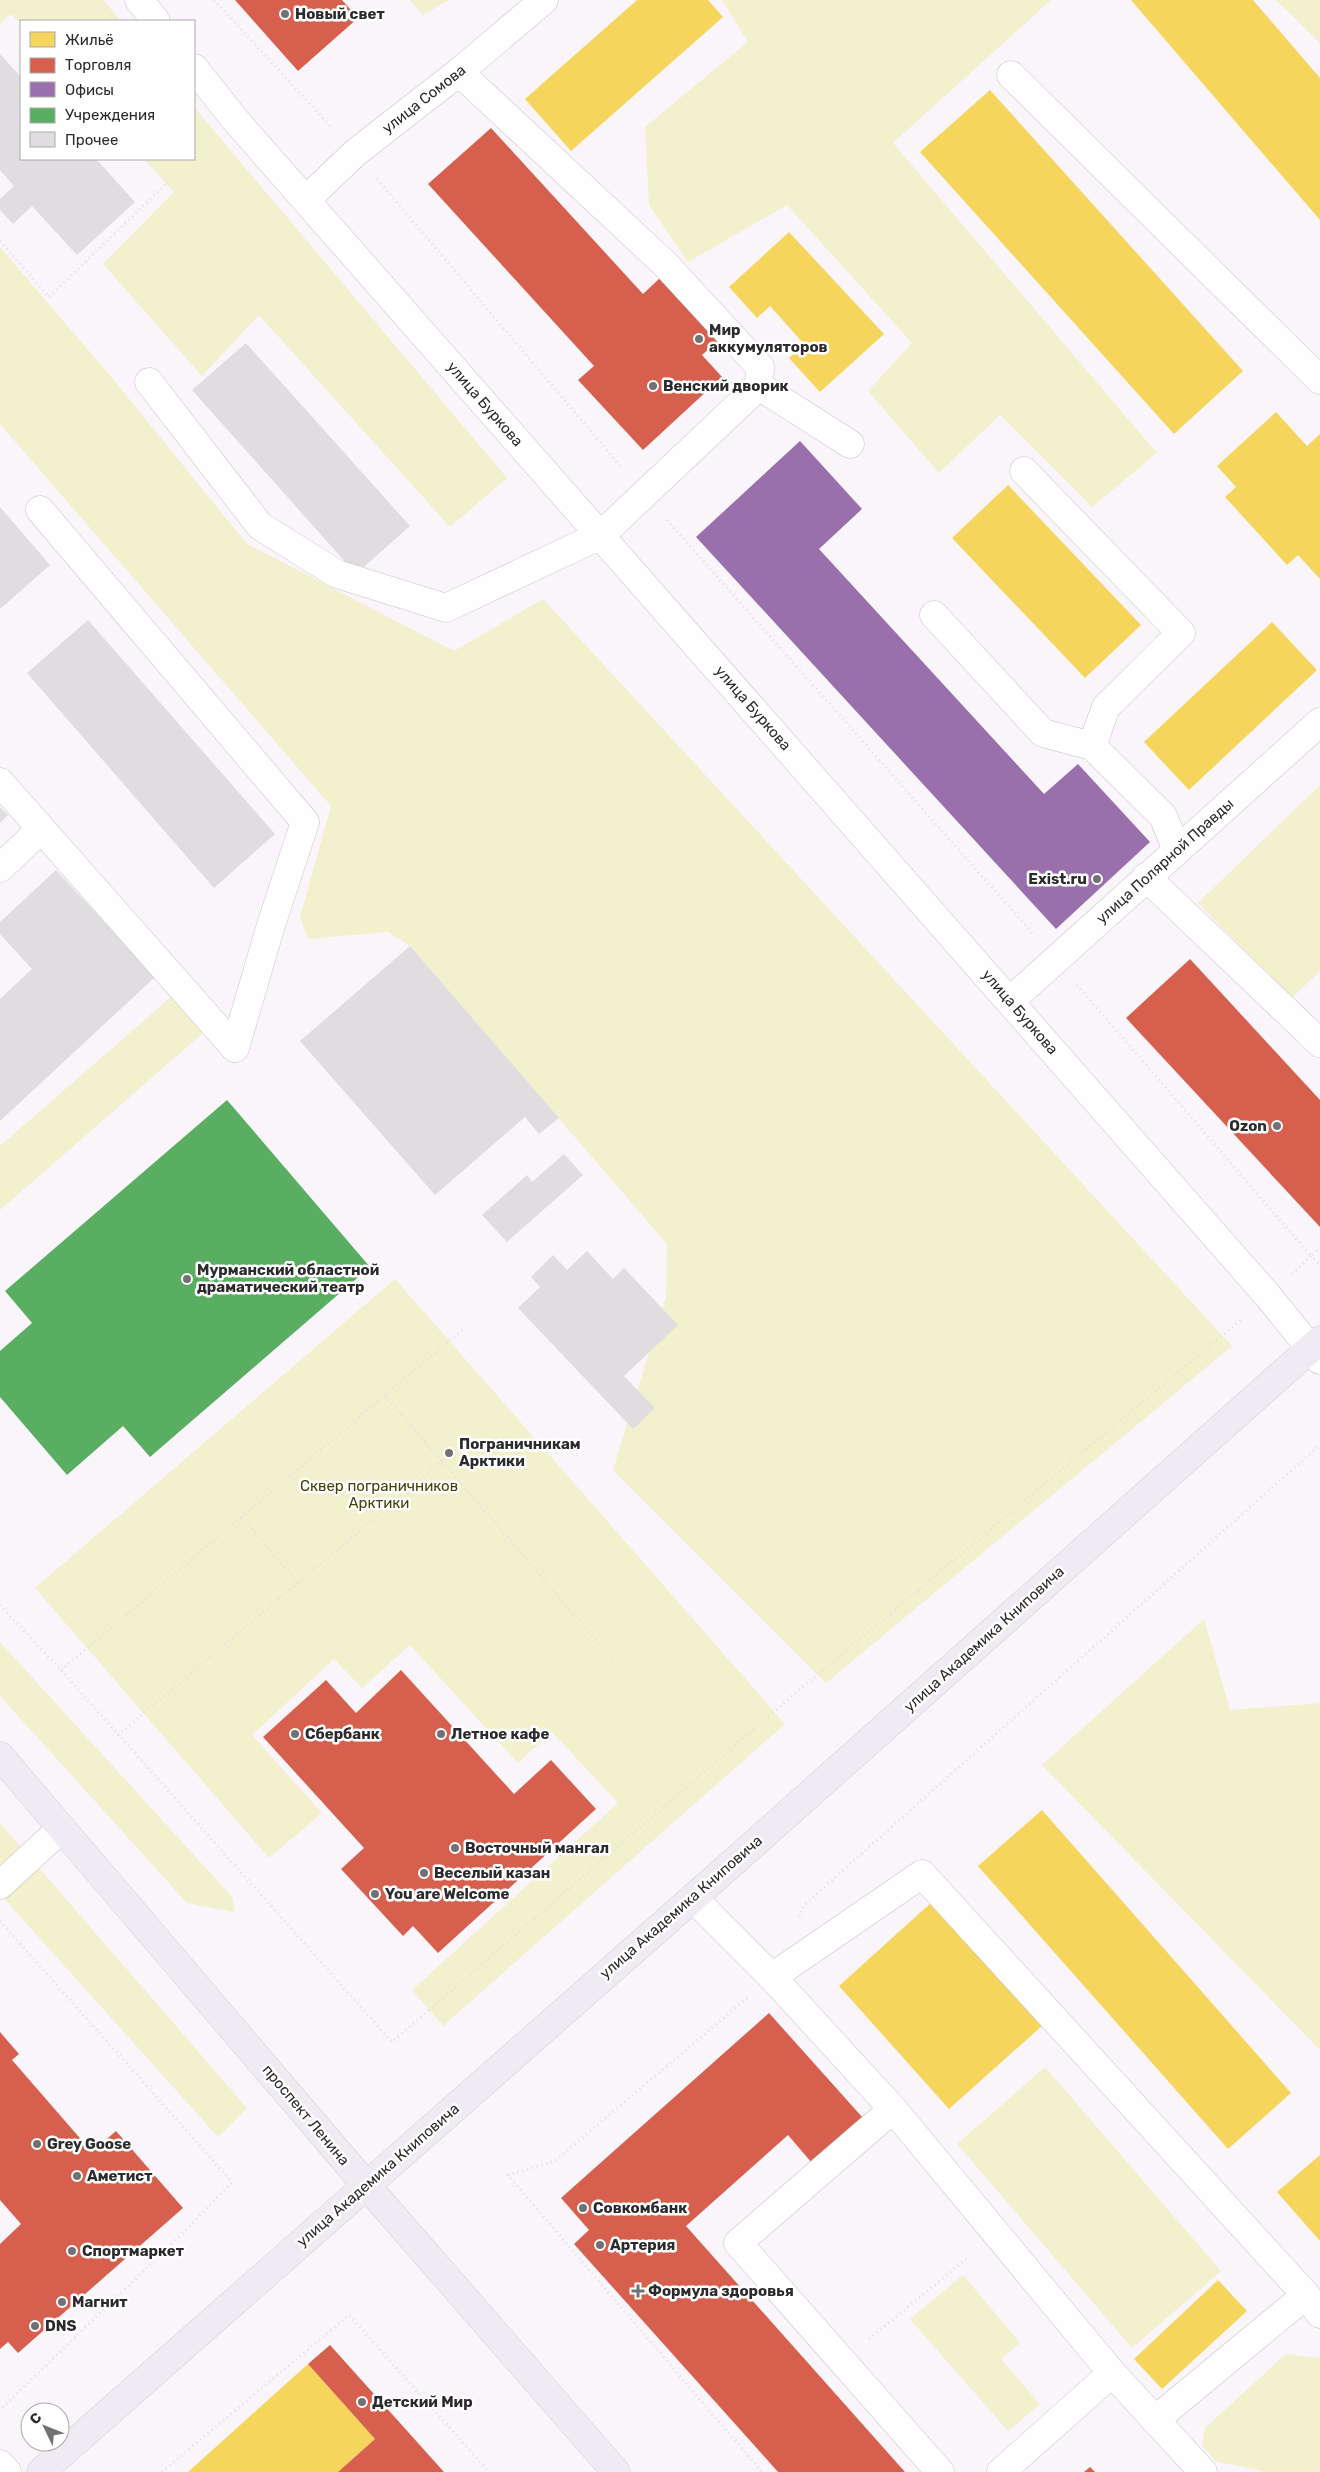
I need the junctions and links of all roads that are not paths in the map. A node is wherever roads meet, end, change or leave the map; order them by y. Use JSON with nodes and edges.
{"nodes":[{"id":1,"x":139,"y":0,"type":"edge"},
{"id":2,"x":544,"y":0,"type":"edge"},
{"id":3,"x":155,"y":20,"type":"edge"},
{"id":4,"x":195,"y":69,"type":"edge"},
{"id":5,"x":459,"y":72,"type":"junction"},
{"id":6,"x":1011,"y":75,"type":"dead end"},
{"id":7,"x":306,"y":200,"type":"junction"},
{"id":8,"x":1320,"y":380,"type":"edge"},
{"id":9,"x":149,"y":382,"type":"dead end"},
{"id":10,"x":759,"y":386,"type":"junction"},
{"id":11,"x":850,"y":444,"type":"dead end"},
{"id":12,"x":1024,"y":471,"type":"dead end"},
{"id":13,"x":40,"y":510,"type":"dead end"},
{"id":14,"x":601,"y":535,"type":"junction"},
{"id":15,"x":934,"y":615,"type":"dead end"},
{"id":16,"x":1320,"y":722,"type":"edge"},
{"id":17,"x":1092,"y":746,"type":"junction"},
{"id":18,"x":0,"y":782,"type":"edge"},
{"id":19,"x":41,"y":829,"type":"junction"},
{"id":20,"x":1177,"y":850,"type":"junction"},
{"id":21,"x":0,"y":868,"type":"edge"},
{"id":22,"x":1146,"y":877,"type":"junction"},
{"id":23,"x":1010,"y":1001,"type":"junction"},
{"id":24,"x":1320,"y":1043,"type":"edge"},
{"id":25,"x":1317,"y":1349,"type":"edge"},
{"id":26,"x":0,"y":1756,"type":"edge"},
{"id":27,"x":62,"y":1828,"type":"junction"},
{"id":28,"x":0,"y":1885,"type":"edge"},
{"id":29,"x":692,"y":1898,"type":"junction"},
{"id":30,"x":772,"y":1977,"type":"junction"},
{"id":31,"x":893,"y":2109,"type":"junction"},
{"id":32,"x":366,"y":2185,"type":"junction"},
{"id":33,"x":1313,"y":2305,"type":"edge"},
{"id":34,"x":1112,"y":2373,"type":"junction"},
{"id":35,"x":1155,"y":2420,"type":"junction"},
{"id":36,"x":0,"y":2464,"type":"edge"},
{"id":37,"x":53,"y":2468,"type":"edge"},
{"id":38,"x":7,"y":2472,"type":"edge"},
{"id":39,"x":616,"y":2472,"type":"edge"},
{"id":40,"x":940,"y":2472,"type":"edge"},
{"id":41,"x":1001,"y":2472,"type":"edge"},
{"id":42,"x":1203,"y":2472,"type":"edge"}],
"edges":[{"from":1,"to":3,"type":"street"},
{"from":2,"to":5,"type":"street","name":"улица Сомова"},
{"from":4,"to":7,"type":"street","name":"улица Буркова"},
{"from":5,"to":7,"type":"street","name":"улица Сомова"},
{"from":5,"to":10,"type":"street"},
{"from":6,"to":8,"type":"street"},
{"from":7,"to":14,"type":"street","name":"улица Буркова"},
{"from":9,"to":14,"type":"street"},
{"from":10,"to":11,"type":"street"},
{"from":10,"to":14,"type":"street"},
{"from":12,"to":17,"type":"street"},
{"from":13,"to":19,"type":"street"},
{"from":14,"to":23,"type":"street","name":"улица Буркова"},
{"from":15,"to":17,"type":"street"},
{"from":16,"to":20,"type":"street","name":"улица Полярной Правды"},
{"from":17,"to":20,"type":"street"},
{"from":18,"to":19,"type":"street"},
{"from":19,"to":21,"type":"street"},
{"from":20,"to":22,"type":"street","name":"улица Полярной Правды"},
{"from":22,"to":23,"type":"street","name":"улица Полярной Правды"},
{"from":22,"to":24,"type":"street"},
{"from":23,"to":25,"type":"street","name":"улица Буркова"},
{"from":25,"to":29,"type":"main road","name":"улица Академика Книповича"},
{"from":26,"to":27,"type":"main road","name":"проспект Ленина"},
{"from":27,"to":28,"type":"street"},
{"from":27,"to":32,"type":"main road","name":"проспект Ленина"},
{"from":29,"to":30,"type":"street"},
{"from":29,"to":32,"type":"main road","name":"улица Академика Книповича"},
{"from":30,"to":31,"type":"street"},
{"from":30,"to":33,"type":"street"},
{"from":31,"to":34,"type":"street"},
{"from":31,"to":40,"type":"street"},
{"from":32,"to":37,"type":"main road","name":"улица Академика Книповича"},
{"from":32,"to":39,"type":"main road","name":"проспект Ленина"},
{"from":33,"to":35,"type":"street"},
{"from":34,"to":35,"type":"street"},
{"from":34,"to":41,"type":"street"},
{"from":35,"to":42,"type":"street"},
{"from":36,"to":38,"type":"street"}]}
